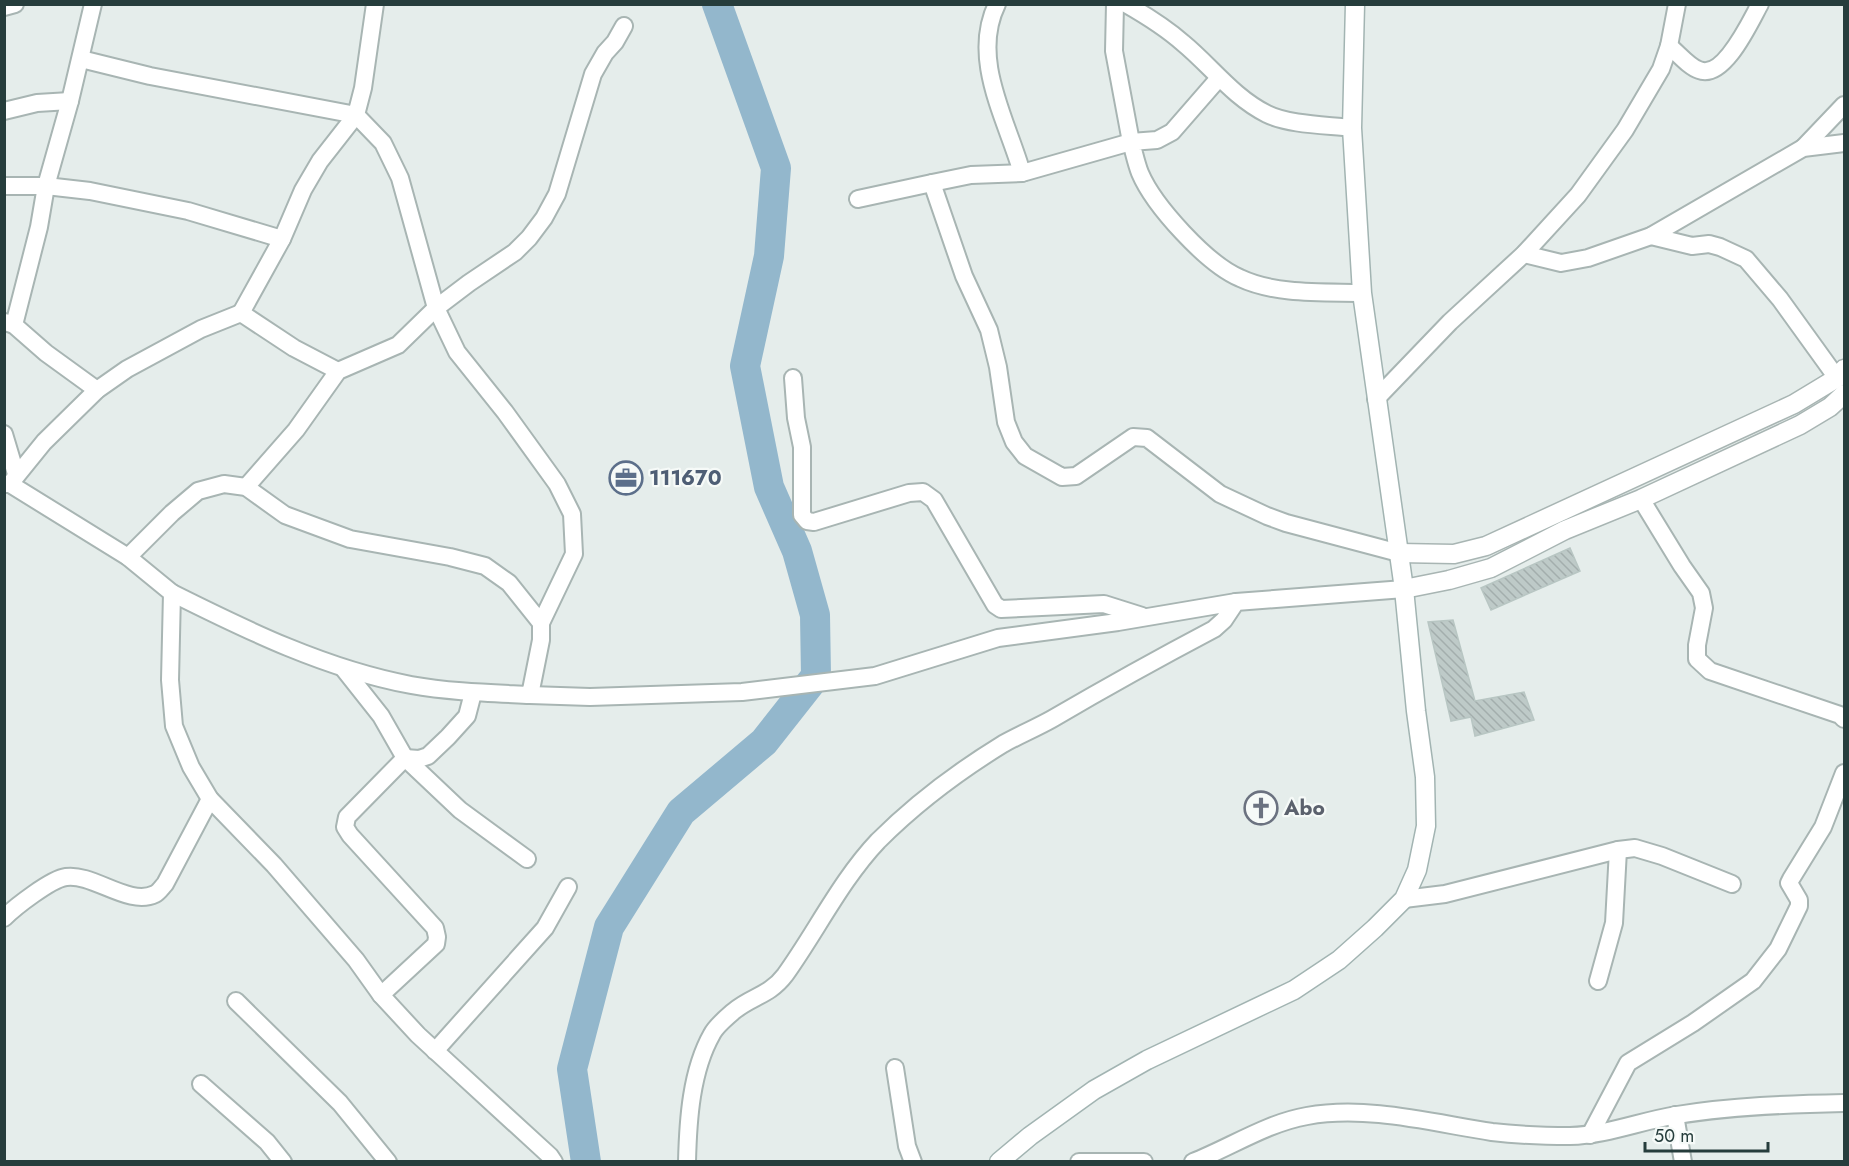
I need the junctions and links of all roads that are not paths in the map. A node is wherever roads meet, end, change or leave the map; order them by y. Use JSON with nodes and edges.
{"nodes":[{"id":1,"x":15,"y":4,"type":"edge"},
{"id":2,"x":93,"y":4,"type":"edge"},
{"id":3,"x":375,"y":4,"type":"edge"},
{"id":4,"x":997,"y":4,"type":"edge"},
{"id":5,"x":1115,"y":4,"type":"edge"},
{"id":6,"x":1126,"y":4,"type":"edge"},
{"id":7,"x":1354,"y":4,"type":"edge"},
{"id":8,"x":1677,"y":4,"type":"edge"},
{"id":9,"x":1760,"y":4,"type":"edge"},
{"id":10,"x":4,"y":7,"type":"edge"},
{"id":11,"x":624,"y":26,"type":"dead end"},
{"id":12,"x":1670,"y":46,"type":"junction"},
{"id":13,"x":81,"y":58,"type":"junction"},
{"id":14,"x":1219,"y":78,"type":"junction"},
{"id":15,"x":70,"y":101,"type":"junction"},
{"id":16,"x":1845,"y":105,"type":"edge"},
{"id":17,"x":4,"y":111,"type":"edge"},
{"id":18,"x":356,"y":115,"type":"junction"},
{"id":19,"x":1352,"y":128,"type":"junction"},
{"id":20,"x":1131,"y":142,"type":"junction"},
{"id":21,"x":1845,"y":143,"type":"edge"},
{"id":22,"x":1803,"y":148,"type":"junction"},
{"id":23,"x":1022,"y":173,"type":"junction"},
{"id":24,"x":932,"y":183,"type":"junction"},
{"id":25,"x":4,"y":186,"type":"edge"},
{"id":26,"x":46,"y":186,"type":"junction"},
{"id":27,"x":858,"y":199,"type":"dead end"},
{"id":28,"x":1651,"y":236,"type":"junction"},
{"id":29,"x":282,"y":239,"type":"junction"},
{"id":30,"x":1524,"y":254,"type":"junction"},
{"id":31,"x":1362,"y":293,"type":"junction"},
{"id":32,"x":436,"y":309,"type":"junction"},
{"id":33,"x":241,"y":313,"type":"junction"},
{"id":34,"x":9,"y":323,"type":"edge"},
{"id":35,"x":338,"y":371,"type":"junction"},
{"id":36,"x":793,"y":378,"type":"dead end"},
{"id":37,"x":1842,"y":381,"type":"edge"},
{"id":38,"x":97,"y":390,"type":"junction"},
{"id":39,"x":1376,"y":399,"type":"junction"},
{"id":40,"x":4,"y":434,"type":"edge"},
{"id":41,"x":10,"y":480,"type":"edge"},
{"id":42,"x":246,"y":487,"type":"junction"},
{"id":43,"x":1641,"y":499,"type":"junction"},
{"id":44,"x":1399,"y":553,"type":"junction"},
{"id":45,"x":128,"y":557,"type":"junction"},
{"id":46,"x":1404,"y":589,"type":"junction"},
{"id":47,"x":172,"y":593,"type":"junction"},
{"id":48,"x":1236,"y":602,"type":"junction"},
{"id":49,"x":1146,"y":617,"type":"junction"},
{"id":50,"x":542,"y":623,"type":"junction"},
{"id":51,"x":343,"y":668,"type":"junction"},
{"id":52,"x":473,"y":693,"type":"junction"},
{"id":53,"x":530,"y":695,"type":"junction"},
{"id":54,"x":1845,"y":719,"type":"edge"},
{"id":55,"x":405,"y":758,"type":"junction"},
{"id":56,"x":1845,"y":772,"type":"edge"},
{"id":57,"x":210,"y":799,"type":"junction"},
{"id":58,"x":1618,"y":850,"type":"junction"},
{"id":59,"x":527,"y":859,"type":"dead end"},
{"id":60,"x":1732,"y":884,"type":"dead end"},
{"id":61,"x":568,"y":887,"type":"dead end"},
{"id":62,"x":1404,"y":899,"type":"junction"},
{"id":63,"x":4,"y":918,"type":"edge"},
{"id":64,"x":1598,"y":981,"type":"dead end"},
{"id":65,"x":381,"y":995,"type":"junction"},
{"id":66,"x":236,"y":1001,"type":"dead end"},
{"id":67,"x":435,"y":1051,"type":"junction"},
{"id":68,"x":896,"y":1068,"type":"dead end"},
{"id":69,"x":201,"y":1084,"type":"dead end"},
{"id":70,"x":1845,"y":1103,"type":"edge"},
{"id":71,"x":1675,"y":1115,"type":"junction"},
{"id":72,"x":1590,"y":1135,"type":"junction"},
{"id":73,"x":283,"y":1161,"type":"edge"},
{"id":74,"x":388,"y":1161,"type":"edge"},
{"id":75,"x":554,"y":1161,"type":"edge"},
{"id":76,"x":687,"y":1161,"type":"edge"},
{"id":77,"x":913,"y":1161,"type":"edge"},
{"id":78,"x":999,"y":1161,"type":"edge"},
{"id":79,"x":1079,"y":1161,"type":"edge"},
{"id":80,"x":1144,"y":1161,"type":"edge"},
{"id":81,"x":1193,"y":1161,"type":"edge"},
{"id":82,"x":1683,"y":1161,"type":"edge"}],
"edges":[{"from":1,"to":10,"type":"street"},
{"from":2,"to":13,"type":"street"},
{"from":3,"to":18,"type":"street"},
{"from":4,"to":23,"type":"street"},
{"from":5,"to":20,"type":"street"},
{"from":6,"to":14,"type":"street"},
{"from":7,"to":19,"type":"main road"},
{"from":8,"to":12,"type":"street"},
{"from":9,"to":12,"type":"street"},
{"from":11,"to":32,"type":"street"},
{"from":12,"to":30,"type":"street"},
{"from":13,"to":15,"type":"street"},
{"from":13,"to":18,"type":"street"},
{"from":14,"to":19,"type":"street"},
{"from":14,"to":20,"type":"street"},
{"from":15,"to":17,"type":"street"},
{"from":15,"to":26,"type":"street"},
{"from":16,"to":22,"type":"street"},
{"from":18,"to":29,"type":"street"},
{"from":18,"to":32,"type":"street"},
{"from":19,"to":31,"type":"main road"},
{"from":20,"to":23,"type":"street"},
{"from":20,"to":31,"type":"street"},
{"from":21,"to":22,"type":"street"},
{"from":22,"to":28,"type":"street"},
{"from":23,"to":24,"type":"street"},
{"from":24,"to":27,"type":"street"},
{"from":24,"to":44,"type":"street"},
{"from":25,"to":26,"type":"street"},
{"from":26,"to":29,"type":"street"},
{"from":26,"to":34,"type":"street"},
{"from":28,"to":30,"type":"street"},
{"from":28,"to":37,"type":"street"},
{"from":29,"to":33,"type":"street"},
{"from":30,"to":39,"type":"street"},
{"from":31,"to":39,"type":"main road"},
{"from":32,"to":35,"type":"street"},
{"from":32,"to":50,"type":"street"},
{"from":33,"to":35,"type":"street"},
{"from":33,"to":38,"type":"street"},
{"from":34,"to":38,"type":"street"},
{"from":35,"to":42,"type":"street"},
{"from":36,"to":49,"type":"street"},
{"from":37,"to":43,"type":"main road"},
{"from":37,"to":44,"type":"main road"},
{"from":38,"to":41,"type":"street"},
{"from":39,"to":44,"type":"main road"},
{"from":40,"to":41,"type":"street"},
{"from":41,"to":45,"type":"street"},
{"from":42,"to":45,"type":"street"},
{"from":42,"to":50,"type":"street"},
{"from":43,"to":46,"type":"main road"},
{"from":43,"to":54,"type":"street"},
{"from":44,"to":46,"type":"main road"},
{"from":45,"to":47,"type":"street"},
{"from":46,"to":48,"type":"street"},
{"from":46,"to":62,"type":"main road"},
{"from":47,"to":51,"type":"street"},
{"from":47,"to":57,"type":"street"},
{"from":48,"to":49,"type":"street"},
{"from":48,"to":76,"type":"street"},
{"from":49,"to":53,"type":"street"},
{"from":50,"to":53,"type":"street"},
{"from":51,"to":52,"type":"street"},
{"from":51,"to":55,"type":"street"},
{"from":52,"to":53,"type":"street"},
{"from":52,"to":55,"type":"street"},
{"from":55,"to":59,"type":"street"},
{"from":55,"to":65,"type":"street"},
{"from":56,"to":72,"type":"street"},
{"from":57,"to":63,"type":"street"},
{"from":57,"to":65,"type":"street"},
{"from":58,"to":60,"type":"street"},
{"from":58,"to":62,"type":"street"},
{"from":58,"to":64,"type":"street"},
{"from":61,"to":67,"type":"street"},
{"from":62,"to":78,"type":"main road"},
{"from":65,"to":67,"type":"street"},
{"from":66,"to":74,"type":"street"},
{"from":67,"to":75,"type":"street"},
{"from":68,"to":77,"type":"street"},
{"from":69,"to":73,"type":"street"},
{"from":70,"to":71,"type":"street"},
{"from":71,"to":72,"type":"street"},
{"from":71,"to":82,"type":"street"},
{"from":72,"to":81,"type":"street"},
{"from":79,"to":80,"type":"street"}]}
